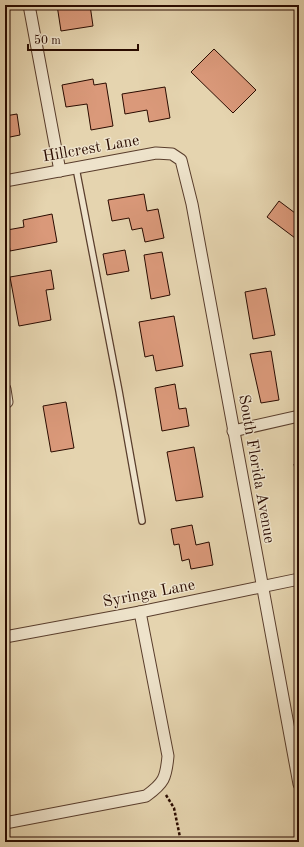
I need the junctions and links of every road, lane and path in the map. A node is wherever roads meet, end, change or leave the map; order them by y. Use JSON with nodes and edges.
{"nodes":[{"id":1,"x":29,"y":5,"type":"edge"},
{"id":2,"x":181,"y":160,"type":"joint"},
{"id":3,"x":76,"y":168,"type":"junction"},
{"id":4,"x":60,"y":171,"type":"junction"},
{"id":5,"x":5,"y":181,"type":"edge"},
{"id":6,"x":5,"y":389,"type":"edge"},
{"id":7,"x":7,"y":402,"type":"dead end"},
{"id":8,"x":299,"y":416,"type":"edge"},
{"id":9,"x":233,"y":431,"type":"junction"},
{"id":10,"x":142,"y":522,"type":"dead end"},
{"id":11,"x":299,"y":579,"type":"edge"},
{"id":12,"x":262,"y":588,"type":"junction"},
{"id":13,"x":140,"y":612,"type":"junction"},
{"id":14,"x":5,"y":637,"type":"edge"},
{"id":15,"x":299,"y":784,"type":"edge"},
{"id":16,"x":160,"y":786,"type":"junction"},
{"id":17,"x":5,"y":823,"type":"edge"},
{"id":18,"x":181,"y":842,"type":"edge"}],
"edges":[{"from":1,"to":4,"type":"street"},
{"from":2,"to":3,"type":"street","name":"Hillcrest Lane"},
{"from":2,"to":9,"type":"street","name":"South Florida Avenue"},
{"from":3,"to":4,"type":"street","name":"Hillcrest Lane"},
{"from":3,"to":10,"type":"lane"},
{"from":4,"to":5,"type":"street","name":"Hillcrest Lane"},
{"from":6,"to":7,"type":"street"},
{"from":8,"to":9,"type":"street"},
{"from":9,"to":12,"type":"street","name":"South Florida Avenue"},
{"from":11,"to":12,"type":"street","name":"Syringa Lane"},
{"from":12,"to":13,"type":"street","name":"Syringa Lane"},
{"from":12,"to":15,"type":"street","name":"South Florida Avenue"},
{"from":13,"to":14,"type":"street","name":"Syringa Lane"},
{"from":13,"to":16,"type":"street"},
{"from":16,"to":17,"type":"street"},
{"from":16,"to":18,"type":"path"}]}
